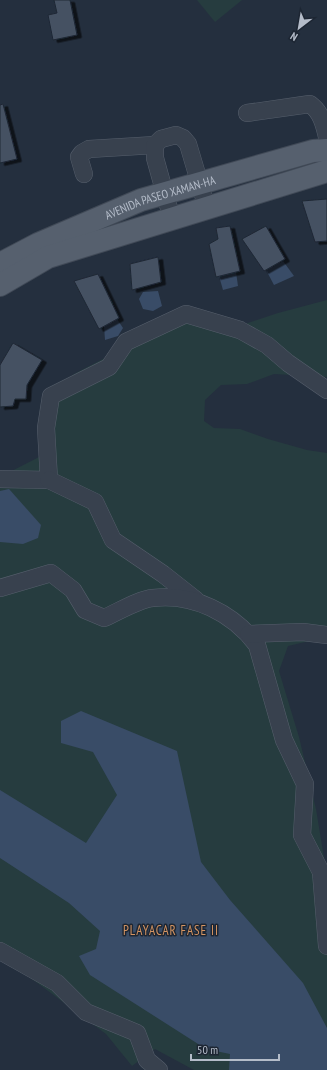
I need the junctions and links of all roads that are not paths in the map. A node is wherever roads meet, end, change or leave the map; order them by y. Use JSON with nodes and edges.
{"nodes":[{"id":1,"x":247,"y":113,"type":"dead end"},
{"id":2,"x":327,"y":137,"type":"edge"},
{"id":3,"x":155,"y":145,"type":"junction"},
{"id":4,"x":327,"y":150,"type":"edge"},
{"id":5,"x":327,"y":171,"type":"edge"},
{"id":6,"x":84,"y":174,"type":"dead end"},
{"id":7,"x":199,"y":183,"type":"junction"},
{"id":8,"x":164,"y":193,"type":"junction"},
{"id":9,"x":207,"y":208,"type":"junction"},
{"id":10,"x":172,"y":219,"type":"junction"},
{"id":11,"x":43,"y":251,"type":"junction"},
{"id":12,"x":0,"y":264,"type":"edge"},
{"id":13,"x":0,"y":284,"type":"edge"},
{"id":14,"x":327,"y":390,"type":"edge"},
{"id":15,"x":0,"y":478,"type":"edge"},
{"id":16,"x":49,"y":480,"type":"junction"},
{"id":17,"x":0,"y":588,"type":"edge"},
{"id":18,"x":197,"y":601,"type":"junction"},
{"id":19,"x":249,"y":634,"type":"junction"},
{"id":20,"x":327,"y":636,"type":"edge"},
{"id":21,"x":327,"y":946,"type":"edge"},
{"id":22,"x":0,"y":951,"type":"edge"},
{"id":23,"x":159,"y":1070,"type":"edge"}],
"edges":[{"from":1,"to":2,"type":"lane"},
{"from":3,"to":6,"type":"lane"},
{"from":3,"to":7,"type":"lane"},
{"from":3,"to":8,"type":"lane"},
{"from":4,"to":7,"type":"main road","name":"AVENIDA PASEO XAMAN-HA"},
{"from":5,"to":9,"type":"main road","name":"AVENIDA PASEO XAMAN-HA"},
{"from":7,"to":8,"type":"main road","name":"AVENIDA PASEO XAMAN-HA"},
{"from":7,"to":9,"type":"lane"},
{"from":8,"to":10,"type":"lane"},
{"from":8,"to":11,"type":"main road","name":"AVENIDA PASEO XAMAN-HA"},
{"from":9,"to":10,"type":"main road","name":"AVENIDA PASEO XAMAN-HA"},
{"from":10,"to":11,"type":"main road","name":"AVENIDA PASEO XAMAN-HA"},
{"from":11,"to":12,"type":"main road","name":"AVENIDA PASEO XAMAN-HA"},
{"from":11,"to":13,"type":"main road","name":"AVENIDA PASEO XAMAN-HA"},
{"from":14,"to":16,"type":"lane"},
{"from":15,"to":16,"type":"lane"},
{"from":16,"to":18,"type":"lane"},
{"from":17,"to":18,"type":"lane"},
{"from":18,"to":19,"type":"lane"},
{"from":19,"to":20,"type":"lane"},
{"from":19,"to":21,"type":"lane"},
{"from":22,"to":23,"type":"lane"}]}
